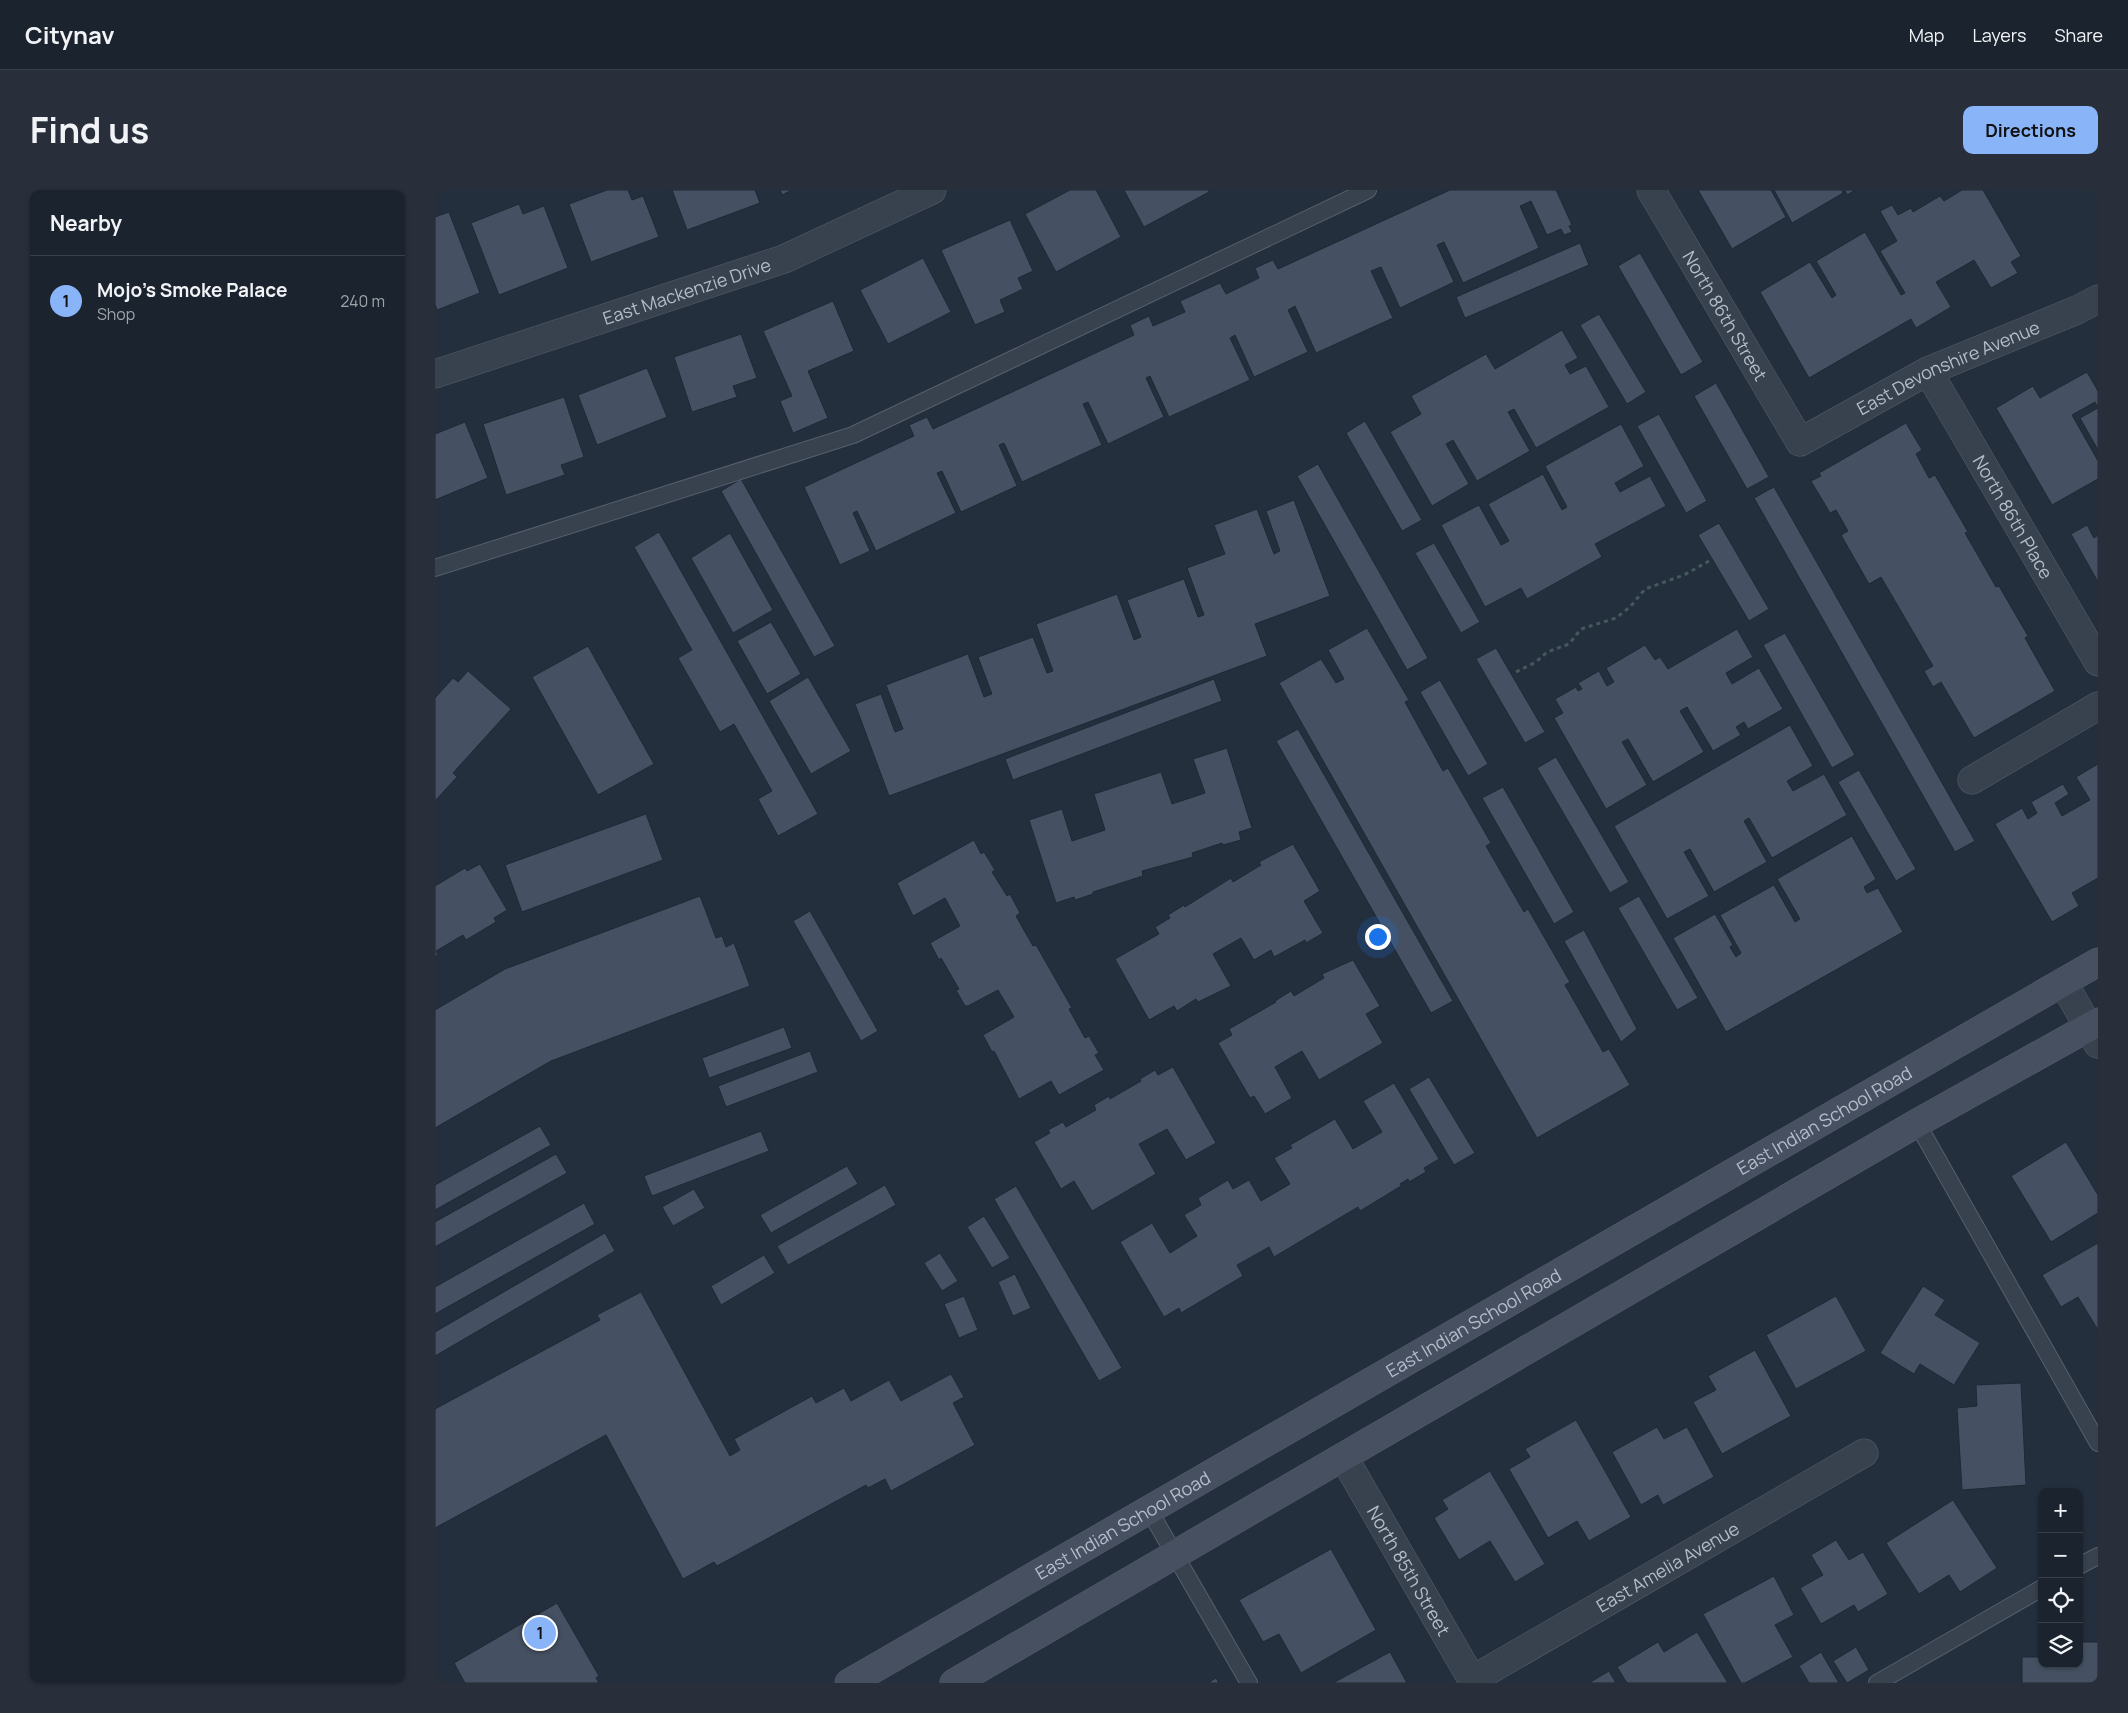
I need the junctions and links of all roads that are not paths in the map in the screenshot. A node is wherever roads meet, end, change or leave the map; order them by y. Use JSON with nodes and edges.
{"nodes":[{"id":1,"x":932,"y":190,"type":"edge"},
{"id":2,"x":1368,"y":190,"type":"edge"},
{"id":3,"x":1651,"y":190,"type":"edge"},
{"id":4,"x":2098,"y":298,"type":"edge"},
{"id":5,"x":1928,"y":371,"type":"junction"},
{"id":6,"x":435,"y":374,"type":"edge"},
{"id":7,"x":1800,"y":442,"type":"joint"},
{"id":8,"x":435,"y":568,"type":"edge"},
{"id":9,"x":2098,"y":662,"type":"edge"},
{"id":10,"x":2098,"y":706,"type":"edge"},
{"id":11,"x":1972,"y":780,"type":"dead end"},
{"id":12,"x":2098,"y":962,"type":"edge"},
{"id":13,"x":2063,"y":982,"type":"junction"},
{"id":14,"x":2095,"y":1031,"type":"edge"},
{"id":15,"x":1917,"y":1123,"type":"junction"},
{"id":16,"x":2098,"y":1443,"type":"edge"},
{"id":17,"x":1864,"y":1454,"type":"dead end"},
{"id":18,"x":1344,"y":1458,"type":"junction"},
{"id":19,"x":1149,"y":1510,"type":"junction"},
{"id":20,"x":1174,"y":1555,"type":"junction"},
{"id":21,"x":2098,"y":1556,"type":"edge"},
{"id":22,"x":2083,"y":1564,"type":"edge"},
{"id":23,"x":2038,"y":1590,"type":"edge"},
{"id":24,"x":1473,"y":1681,"type":"edge"},
{"id":25,"x":849,"y":1683,"type":"edge"},
{"id":26,"x":954,"y":1683,"type":"edge"},
{"id":27,"x":1249,"y":1683,"type":"edge"},
{"id":28,"x":1877,"y":1683,"type":"edge"}],
"edges":[{"from":1,"to":6,"type":"street","name":"East Mackenzie Drive"},
{"from":2,"to":8,"type":"lane"},
{"from":3,"to":7,"type":"street","name":"North 86th Street"},
{"from":4,"to":5,"type":"street","name":"East Devonshire Avenue"},
{"from":5,"to":7,"type":"street","name":"East Devonshire Avenue"},
{"from":5,"to":9,"type":"street","name":"North 86th Place"},
{"from":10,"to":11,"type":"street"},
{"from":12,"to":13,"type":"main road","name":"East Indian School Road"},
{"from":13,"to":14,"type":"street"},
{"from":13,"to":19,"type":"main road","name":"East Indian School Road"},
{"from":14,"to":15,"type":"main road"},
{"from":15,"to":16,"type":"lane"},
{"from":15,"to":18,"type":"main road"},
{"from":17,"to":24,"type":"street","name":"East Amelia Avenue"},
{"from":18,"to":20,"type":"main road"},
{"from":18,"to":24,"type":"street","name":"North 85th Street"},
{"from":19,"to":20,"type":"lane"},
{"from":19,"to":25,"type":"main road","name":"East Indian School Road"},
{"from":20,"to":26,"type":"main road"},
{"from":20,"to":27,"type":"lane"},
{"from":21,"to":22,"type":"lane"},
{"from":23,"to":28,"type":"lane"}]}
